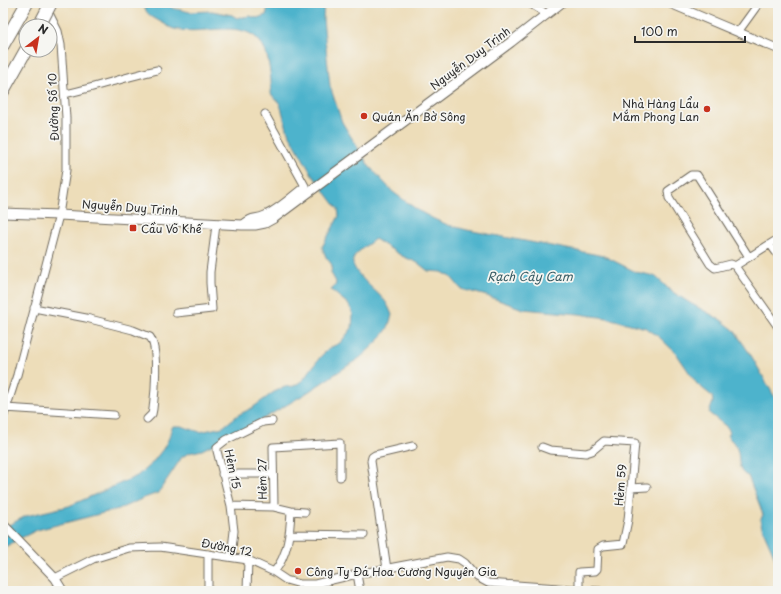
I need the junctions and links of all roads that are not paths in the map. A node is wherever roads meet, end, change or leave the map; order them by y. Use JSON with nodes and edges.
{"nodes":[{"id":1,"x":27,"y":3,"type":"edge"},
{"id":2,"x":44,"y":3,"type":"edge"},
{"id":3,"x":52,"y":3,"type":"edge"},
{"id":4,"x":528,"y":3,"type":"edge"},
{"id":5,"x":561,"y":3,"type":"edge"},
{"id":6,"x":669,"y":3,"type":"edge"},
{"id":7,"x":759,"y":3,"type":"edge"},
{"id":8,"x":547,"y":14,"type":"junction"},
{"id":9,"x":44,"y":18,"type":"edge"},
{"id":10,"x":738,"y":32,"type":"junction"},
{"id":11,"x":3,"y":45,"type":"edge"},
{"id":12,"x":778,"y":49,"type":"edge"},
{"id":13,"x":22,"y":58,"type":"edge"},
{"id":14,"x":157,"y":70,"type":"dead end"},
{"id":15,"x":3,"y":91,"type":"edge"},
{"id":16,"x":65,"y":94,"type":"junction"},
{"id":17,"x":265,"y":114,"type":"dead end"},
{"id":18,"x":3,"y":213,"type":"edge"},
{"id":19,"x":59,"y":214,"type":"junction"},
{"id":20,"x":216,"y":225,"type":"junction"},
{"id":21,"x":242,"y":225,"type":"junction"},
{"id":22,"x":778,"y":239,"type":"edge"},
{"id":23,"x":770,"y":244,"type":"junction"},
{"id":24,"x":778,"y":255,"type":"edge"},
{"id":25,"x":749,"y":257,"type":"junction"},
{"id":26,"x":735,"y":266,"type":"junction"},
{"id":27,"x":34,"y":308,"type":"junction"},
{"id":28,"x":176,"y":313,"type":"dead end"},
{"id":29,"x":778,"y":326,"type":"edge"},
{"id":30,"x":6,"y":408,"type":"junction"},
{"id":31,"x":114,"y":415,"type":"dead end"},
{"id":32,"x":3,"y":418,"type":"edge"},
{"id":33,"x":147,"y":419,"type":"dead end"},
{"id":34,"x":272,"y":421,"type":"dead end"},
{"id":35,"x":413,"y":446,"type":"dead end"},
{"id":36,"x":542,"y":447,"type":"dead end"},
{"id":37,"x":222,"y":474,"type":"junction"},
{"id":38,"x":273,"y":474,"type":"junction"},
{"id":39,"x":340,"y":477,"type":"dead end"},
{"id":40,"x":647,"y":487,"type":"dead end"},
{"id":41,"x":631,"y":488,"type":"junction"},
{"id":42,"x":230,"y":506,"type":"junction"},
{"id":43,"x":274,"y":507,"type":"junction"},
{"id":44,"x":291,"y":511,"type":"junction"},
{"id":45,"x":305,"y":512,"type":"dead end"},
{"id":46,"x":3,"y":524,"type":"edge"},
{"id":47,"x":290,"y":534,"type":"junction"},
{"id":48,"x":364,"y":535,"type":"dead end"},
{"id":49,"x":208,"y":554,"type":"junction"},
{"id":50,"x":231,"y":557,"type":"junction"},
{"id":51,"x":248,"y":560,"type":"junction"},
{"id":52,"x":387,"y":569,"type":"junction"},
{"id":53,"x":274,"y":572,"type":"junction"},
{"id":54,"x":357,"y":574,"type":"junction"},
{"id":55,"x":55,"y":578,"type":"junction"},
{"id":56,"x":62,"y":588,"type":"edge"},
{"id":57,"x":300,"y":588,"type":"edge"},
{"id":58,"x":579,"y":590,"type":"edge"},
{"id":59,"x":53,"y":591,"type":"edge"},
{"id":60,"x":208,"y":591,"type":"edge"},
{"id":61,"x":247,"y":591,"type":"edge"},
{"id":62,"x":360,"y":591,"type":"edge"},
{"id":63,"x":600,"y":591,"type":"edge"}],
"edges":[{"from":1,"to":11,"type":"highway"},
{"from":2,"to":16,"type":"street","name":"Đường Số 10"},
{"from":3,"to":9,"type":"highway","bridge":true},
{"from":4,"to":8,"type":"street"},
{"from":5,"to":8,"type":"main road","name":"Nguyễn Duy Trinh"},
{"from":6,"to":10,"type":"street"},
{"from":7,"to":10,"type":"street"},
{"from":8,"to":21,"type":"main road","name":"Nguyễn Duy Trinh"},
{"from":10,"to":12,"type":"street"},
{"from":13,"to":15,"type":"highway"},
{"from":14,"to":16,"type":"street"},
{"from":16,"to":19,"type":"street","name":"Đường Số 10"},
{"from":17,"to":21,"type":"street"},
{"from":18,"to":19,"type":"main road","name":"Nguyễn Duy Trinh"},
{"from":19,"to":20,"type":"main road","name":"Nguyễn Duy Trinh"},
{"from":19,"to":27,"type":"street","name":"Đường Số 10"},
{"from":20,"to":21,"type":"main road","name":"Nguyễn Duy Trinh"},
{"from":20,"to":28,"type":"street"},
{"from":22,"to":23,"type":"street"},
{"from":23,"to":24,"type":"street"},
{"from":23,"to":25,"type":"street"},
{"from":25,"to":26,"type":"street"},
{"from":25,"to":26,"type":"street"},
{"from":26,"to":29,"type":"street"},
{"from":27,"to":30,"type":"street","name":"Đường Số 10"},
{"from":27,"to":33,"type":"street"},
{"from":30,"to":31,"type":"street"},
{"from":30,"to":32,"type":"street","name":"Đường Số 10"},
{"from":34,"to":37,"type":"street","name":"Hẻm 15"},
{"from":35,"to":52,"type":"street"},
{"from":36,"to":41,"type":"street","name":"Hẻm 59"},
{"from":37,"to":38,"type":"street"},
{"from":37,"to":42,"type":"street","name":"Hẻm 15"},
{"from":38,"to":39,"type":"street","name":"Hẻm 27"},
{"from":38,"to":43,"type":"street","name":"Hẻm 27"},
{"from":40,"to":41,"type":"street"},
{"from":41,"to":58,"type":"street","name":"Hẻm 59"},
{"from":42,"to":43,"type":"street"},
{"from":42,"to":50,"type":"street","name":"Hẻm 15"},
{"from":43,"to":44,"type":"street","name":"Hẻm 27"},
{"from":44,"to":45,"type":"street","name":"Hẻm 27"},
{"from":44,"to":47,"type":"street"},
{"from":46,"to":55,"type":"street"},
{"from":47,"to":48,"type":"street"},
{"from":47,"to":53,"type":"street"},
{"from":49,"to":50,"type":"street","name":"Đường 12"},
{"from":49,"to":55,"type":"street","name":"Đường 12"},
{"from":49,"to":60,"type":"street"},
{"from":50,"to":51,"type":"street","name":"Đường 12"},
{"from":51,"to":53,"type":"street","name":"Đường 12"},
{"from":51,"to":61,"type":"street"},
{"from":52,"to":54,"type":"street","name":"Đường 12"},
{"from":52,"to":58,"type":"street","name":"Đường 12"},
{"from":53,"to":57,"type":"street","name":"Đường 12"},
{"from":54,"to":57,"type":"street","name":"Đường 12"},
{"from":54,"to":62,"type":"street"},
{"from":55,"to":56,"type":"street"},
{"from":56,"to":59,"type":"street"},
{"from":58,"to":63,"type":"street","name":"Đường 12"}]}
